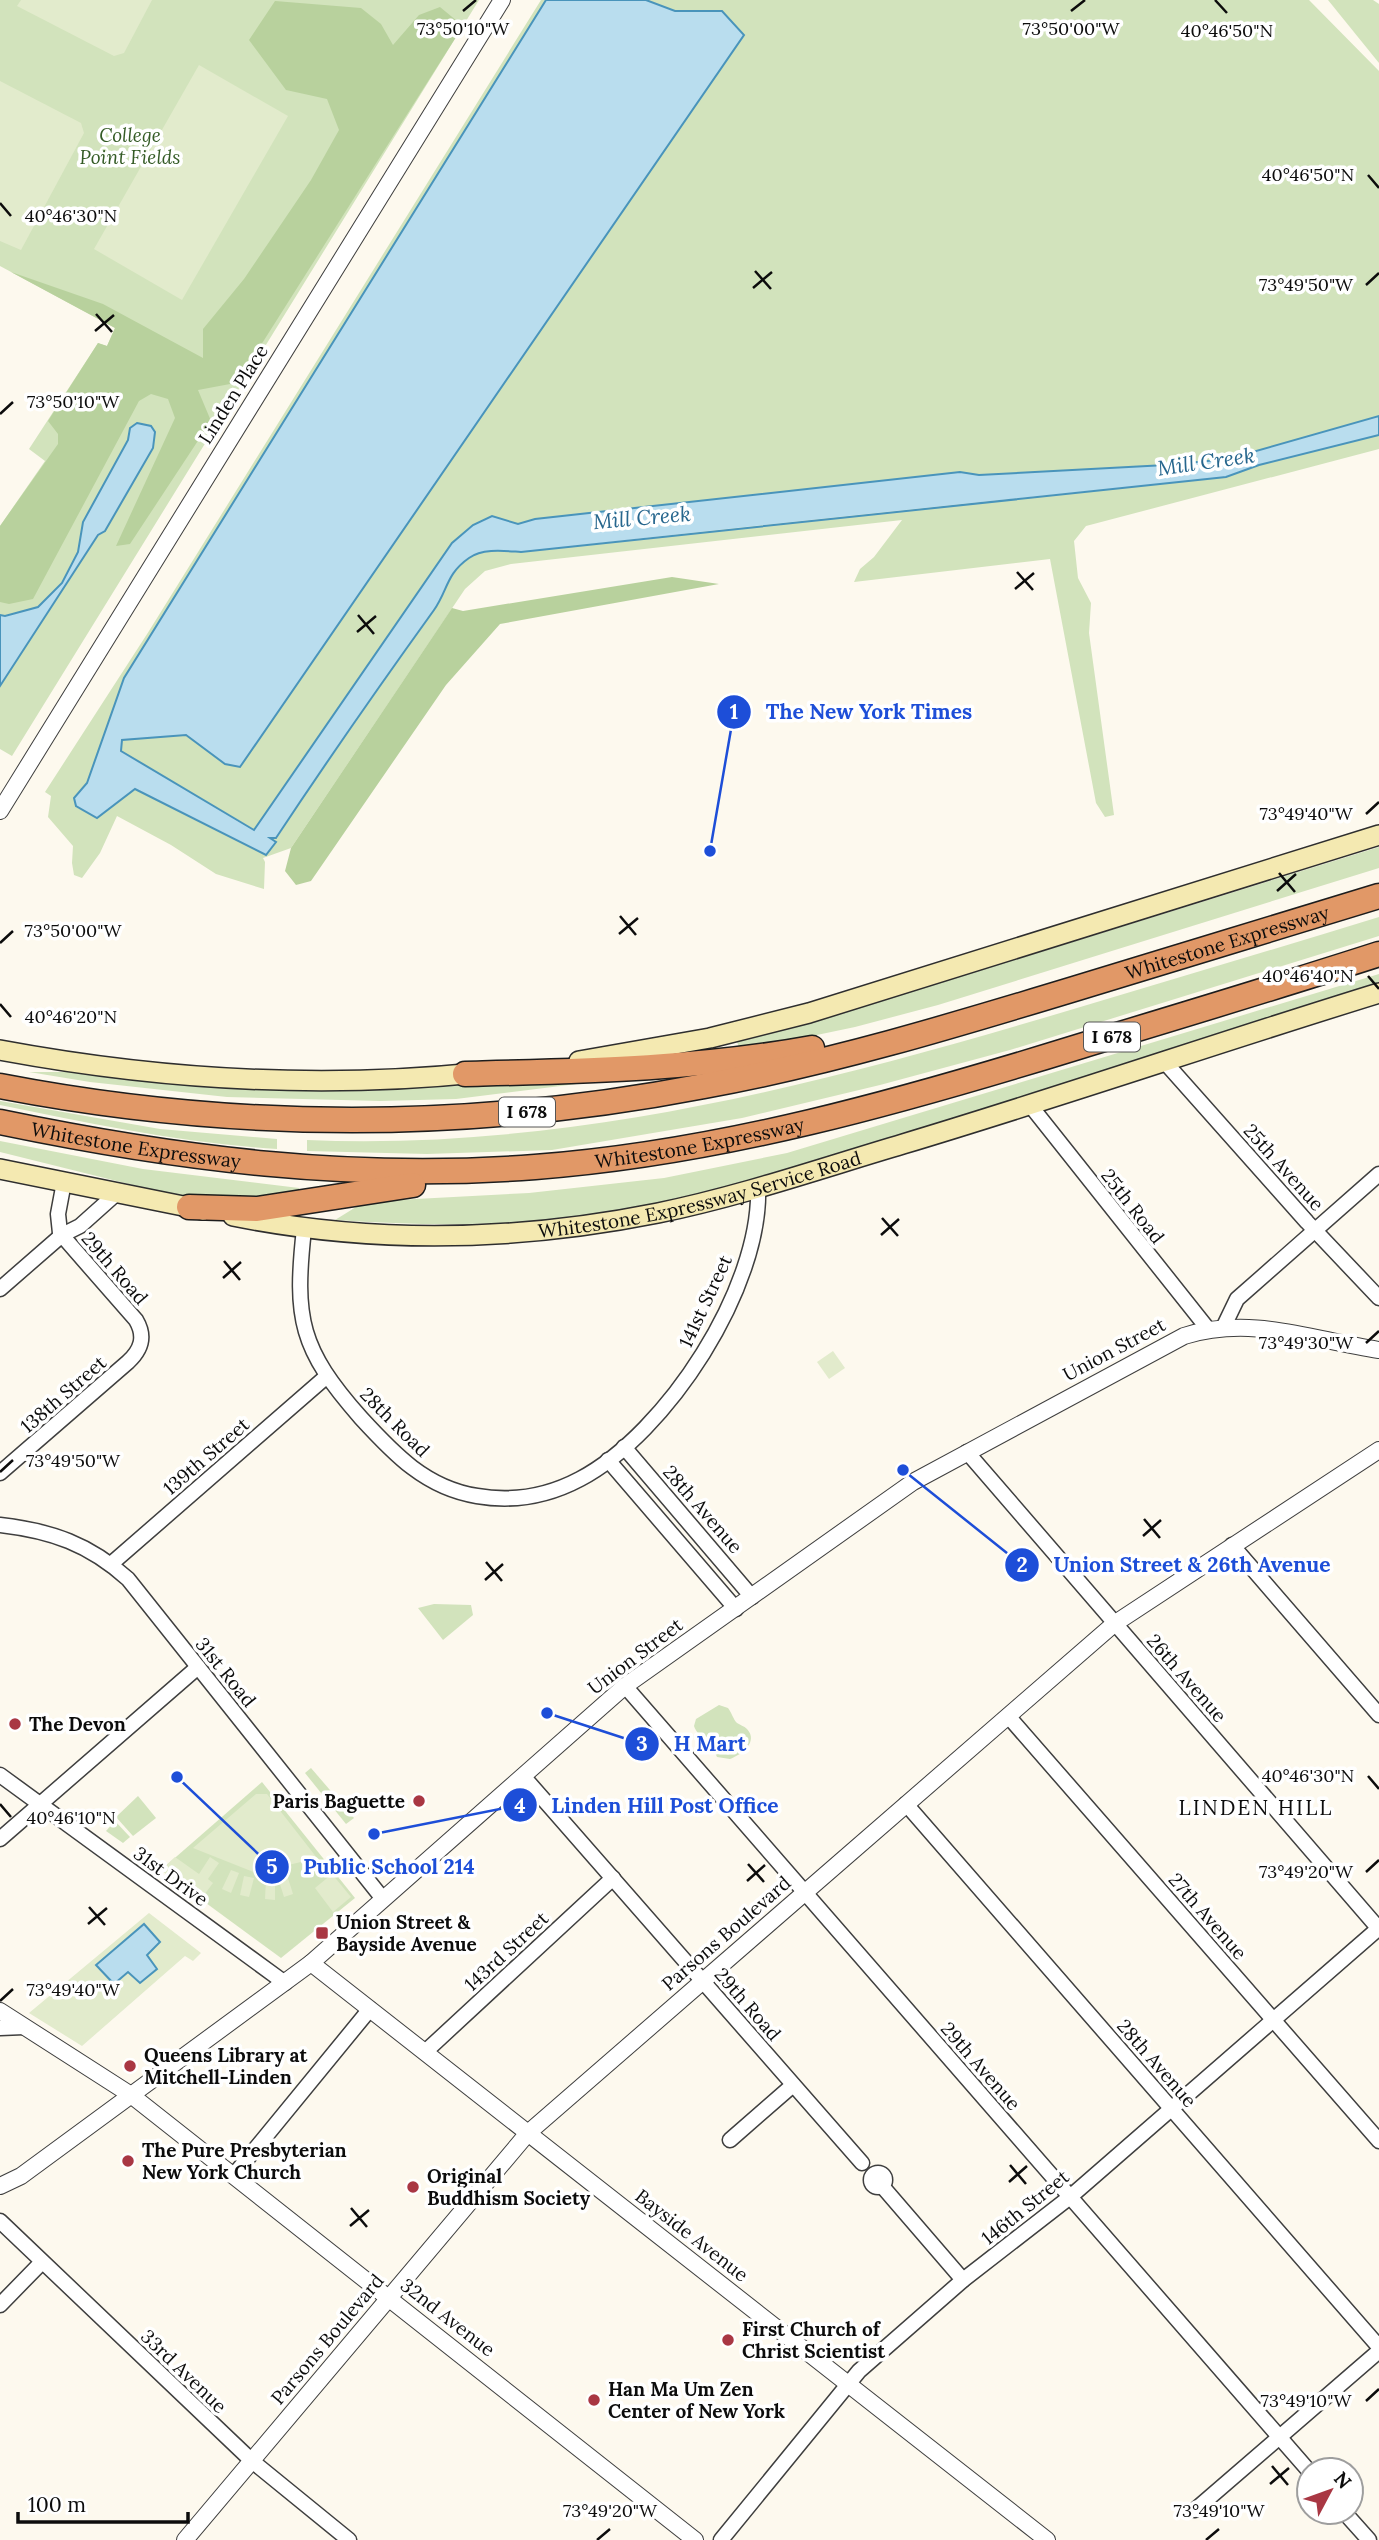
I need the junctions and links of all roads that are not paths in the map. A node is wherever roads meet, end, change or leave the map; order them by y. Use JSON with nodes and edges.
{"nodes":[{"id":1,"x":502,"y":0,"type":"edge"},
{"id":2,"x":0,"y":811,"type":"edge"},
{"id":3,"x":1379,"y":835,"type":"edge"},
{"id":4,"x":1379,"y":893,"type":"edge"},
{"id":5,"x":1379,"y":956,"type":"edge"},
{"id":6,"x":1379,"y":993,"type":"edge"},
{"id":7,"x":985,"y":1016,"type":"junction"},
{"id":8,"x":0,"y":1050,"type":"edge"},
{"id":9,"x":1163,"y":1060,"type":"junction"},
{"id":10,"x":465,"y":1074,"type":"junction"},
{"id":11,"x":0,"y":1086,"type":"edge"},
{"id":12,"x":1030,"y":1105,"type":"junction"},
{"id":13,"x":0,"y":1122,"type":"edge"},
{"id":14,"x":556,"y":1166,"type":"junction"},
{"id":15,"x":4,"y":1168,"type":"edge"},
{"id":16,"x":1379,"y":1174,"type":"edge"},
{"id":17,"x":64,"y":1182,"type":"junction"},
{"id":18,"x":758,"y":1187,"type":"junction"},
{"id":19,"x":118,"y":1192,"type":"junction"},
{"id":20,"x":189,"y":1207,"type":"junction"},
{"id":21,"x":304,"y":1229,"type":"junction"},
{"id":22,"x":1315,"y":1230,"type":"junction"},
{"id":23,"x":62,"y":1235,"type":"junction"},
{"id":24,"x":0,"y":1289,"type":"edge"},
{"id":25,"x":1379,"y":1298,"type":"edge"},
{"id":26,"x":1216,"y":1328,"type":"junction"},
{"id":27,"x":142,"y":1338,"type":"joint"},
{"id":28,"x":1377,"y":1349,"type":"edge"},
{"id":29,"x":327,"y":1376,"type":"junction"},
{"id":30,"x":624,"y":1447,"type":"junction"},
{"id":31,"x":1379,"y":1450,"type":"edge"},
{"id":32,"x":967,"y":1452,"type":"junction"},
{"id":33,"x":608,"y":1460,"type":"junction"},
{"id":34,"x":0,"y":1474,"type":"edge"},
{"id":35,"x":2,"y":1522,"type":"edge"},
{"id":36,"x":1232,"y":1545,"type":"junction"},
{"id":37,"x":111,"y":1564,"type":"junction"},
{"id":38,"x":752,"y":1597,"type":"junction"},
{"id":39,"x":736,"y":1609,"type":"junction"},
{"id":40,"x":1114,"y":1624,"type":"junction"},
{"id":41,"x":198,"y":1667,"type":"junction"},
{"id":42,"x":625,"y":1686,"type":"junction"},
{"id":43,"x":1379,"y":1715,"type":"edge"},
{"id":44,"x":1008,"y":1716,"type":"junction"},
{"id":45,"x":0,"y":1775,"type":"edge"},
{"id":46,"x":523,"y":1776,"type":"junction"},
{"id":47,"x":40,"y":1804,"type":"junction"},
{"id":48,"x":906,"y":1804,"type":"junction"},
{"id":49,"x":0,"y":1839,"type":"edge"},
{"id":50,"x":612,"y":1878,"type":"junction"},
{"id":51,"x":804,"y":1893,"type":"junction"},
{"id":52,"x":383,"y":1899,"type":"junction"},
{"id":53,"x":1379,"y":1928,"type":"edge"},
{"id":54,"x":311,"y":1963,"type":"junction"},
{"id":55,"x":703,"y":1982,"type":"junction"},
{"id":56,"x":285,"y":1983,"type":"junction"},
{"id":57,"x":370,"y":2009,"type":"junction"},
{"id":58,"x":0,"y":2011,"type":"edge"},
{"id":59,"x":1273,"y":2020,"type":"junction"},
{"id":60,"x":24,"y":2026,"type":"junction"},
{"id":61,"x":0,"y":2028,"type":"edge"},
{"id":62,"x":425,"y":2052,"type":"junction"},
{"id":63,"x":793,"y":2085,"type":"junction"},
{"id":64,"x":131,"y":2095,"type":"junction"},
{"id":65,"x":1172,"y":2109,"type":"junction"},
{"id":66,"x":528,"y":2133,"type":"junction"},
{"id":67,"x":730,"y":2140,"type":"dead end"},
{"id":68,"x":1379,"y":2141,"type":"edge"},
{"id":69,"x":862,"y":2164,"type":"dead end"},
{"id":70,"x":234,"y":2175,"type":"junction"},
{"id":71,"x":0,"y":2186,"type":"edge"},
{"id":72,"x":882,"y":2186,"type":"dead end"},
{"id":73,"x":1070,"y":2197,"type":"junction"},
{"id":74,"x":0,"y":2221,"type":"edge"},
{"id":75,"x":42,"y":2262,"type":"junction"},
{"id":76,"x":963,"y":2280,"type":"junction"},
{"id":77,"x":389,"y":2298,"type":"junction"},
{"id":78,"x":0,"y":2305,"type":"edge"},
{"id":79,"x":1379,"y":2349,"type":"edge"},
{"id":80,"x":848,"y":2384,"type":"junction"},
{"id":81,"x":1280,"y":2438,"type":"junction"},
{"id":82,"x":1296,"y":2456,"type":"edge"},
{"id":83,"x":252,"y":2461,"type":"junction"},
{"id":84,"x":1195,"y":2510,"type":"dead end"},
{"id":85,"x":185,"y":2540,"type":"edge"},
{"id":86,"x":349,"y":2540,"type":"edge"},
{"id":87,"x":695,"y":2540,"type":"edge"},
{"id":88,"x":721,"y":2540,"type":"edge"},
{"id":89,"x":1047,"y":2540,"type":"edge"}],
"edges":[{"from":1,"to":2,"type":"street","name":"Linden Place"},
{"from":3,"to":10,"type":"main road"},
{"from":4,"to":7,"type":"highway","name":"Whitestone Expressway","number":"I 678"},
{"from":5,"to":14,"type":"highway","name":"Whitestone Expressway","number":"I 678"},
{"from":6,"to":9,"type":"main road","name":"Whitestone Expressway Service Road"},
{"from":7,"to":10,"type":"highway"},
{"from":7,"to":11,"type":"highway","name":"Whitestone Expressway","number":"I 678"},
{"from":8,"to":10,"type":"main road"},
{"from":9,"to":12,"type":"main road","name":"Whitestone Expressway Service Road"},
{"from":9,"to":22,"type":"street","name":"25th Avenue"},
{"from":12,"to":18,"type":"main road","name":"Whitestone Expressway Service Road"},
{"from":12,"to":26,"type":"street","name":"25th Road"},
{"from":13,"to":14,"type":"highway","name":"Whitestone Expressway","number":"I 678"},
{"from":14,"to":20,"type":"highway"},
{"from":15,"to":17,"type":"main road","name":"Whitestone Expressway Service Road"},
{"from":16,"to":22,"type":"street"},
{"from":17,"to":19,"type":"main road","name":"Whitestone Expressway Service Road"},
{"from":17,"to":23,"type":"street","name":"29th Road"},
{"from":18,"to":21,"type":"main road","name":"Whitestone Expressway Service Road"},
{"from":18,"to":30,"type":"street","name":"141st Street"},
{"from":19,"to":20,"type":"main road","name":"Whitestone Expressway Service Road"},
{"from":19,"to":23,"type":"street"},
{"from":20,"to":21,"type":"main road","name":"Whitestone Expressway Service Road"},
{"from":21,"to":29,"type":"street","name":"28th Road"},
{"from":22,"to":25,"type":"street","name":"25th Avenue"},
{"from":22,"to":26,"type":"street"},
{"from":23,"to":24,"type":"street"},
{"from":23,"to":27,"type":"street","name":"29th Road"},
{"from":26,"to":28,"type":"street"},
{"from":26,"to":32,"type":"street","name":"Union Street"},
{"from":27,"to":34,"type":"street","name":"138th Street"},
{"from":29,"to":33,"type":"street","name":"28th Road"},
{"from":29,"to":37,"type":"street","name":"139th Street"},
{"from":30,"to":33,"type":"street","name":"28th Road"},
{"from":30,"to":38,"type":"street","name":"28th Avenue"},
{"from":31,"to":36,"type":"street","name":"Parsons Boulevard"},
{"from":32,"to":38,"type":"street","name":"Union Street"},
{"from":32,"to":40,"type":"street","name":"26th Avenue"},
{"from":33,"to":39,"type":"street","name":"28th Avenue"},
{"from":35,"to":37,"type":"street","name":"31st Road"},
{"from":36,"to":40,"type":"street","name":"Parsons Boulevard"},
{"from":36,"to":43,"type":"street"},
{"from":37,"to":41,"type":"street","name":"31st Road"},
{"from":38,"to":39,"type":"street","name":"Union Street"},
{"from":39,"to":42,"type":"street","name":"Union Street"},
{"from":40,"to":44,"type":"street","name":"Parsons Boulevard"},
{"from":40,"to":53,"type":"street","name":"26th Avenue"},
{"from":41,"to":47,"type":"street"},
{"from":41,"to":52,"type":"street","name":"31st Road"},
{"from":42,"to":46,"type":"street","name":"Union Street"},
{"from":42,"to":51,"type":"street","name":"29th Avenue"},
{"from":44,"to":48,"type":"street","name":"Parsons Boulevard"},
{"from":44,"to":59,"type":"street","name":"27th Avenue"},
{"from":45,"to":47,"type":"street","name":"31st Drive"},
{"from":46,"to":50,"type":"street","name":"29th Road"},
{"from":46,"to":52,"type":"street","name":"Union Street"},
{"from":47,"to":49,"type":"street"},
{"from":47,"to":56,"type":"street","name":"31st Drive"},
{"from":48,"to":51,"type":"street","name":"Parsons Boulevard"},
{"from":48,"to":65,"type":"street","name":"28th Avenue"},
{"from":50,"to":55,"type":"street","name":"29th Road"},
{"from":50,"to":62,"type":"street","name":"143rd Street"},
{"from":51,"to":55,"type":"street","name":"Parsons Boulevard"},
{"from":51,"to":73,"type":"street","name":"29th Avenue"},
{"from":52,"to":54,"type":"street","name":"Union Street"},
{"from":53,"to":59,"type":"street","name":"146th Street"},
{"from":54,"to":56,"type":"street","name":"Union Street"},
{"from":54,"to":57,"type":"street","name":"Bayside Avenue"},
{"from":55,"to":63,"type":"street","name":"29th Road"},
{"from":55,"to":66,"type":"street","name":"Parsons Boulevard"},
{"from":56,"to":64,"type":"street","name":"Union Street"},
{"from":57,"to":62,"type":"street","name":"Bayside Avenue"},
{"from":57,"to":70,"type":"street"},
{"from":58,"to":60,"type":"street","name":"32nd Avenue"},
{"from":59,"to":65,"type":"street","name":"146th Street"},
{"from":59,"to":68,"type":"street","name":"27th Avenue"},
{"from":60,"to":61,"type":"street"},
{"from":60,"to":64,"type":"street","name":"32nd Avenue"},
{"from":62,"to":66,"type":"street","name":"Bayside Avenue"},
{"from":63,"to":67,"type":"street"},
{"from":63,"to":69,"type":"street","name":"29th Road"},
{"from":64,"to":70,"type":"street","name":"32nd Avenue"},
{"from":64,"to":71,"type":"street","name":"Union Street"},
{"from":65,"to":73,"type":"street","name":"146th Street"},
{"from":65,"to":79,"type":"street","name":"28th Avenue"},
{"from":66,"to":77,"type":"street","name":"Parsons Boulevard"},
{"from":66,"to":80,"type":"street","name":"Bayside Avenue"},
{"from":70,"to":77,"type":"street","name":"32nd Avenue"},
{"from":72,"to":76,"type":"street"},
{"from":73,"to":76,"type":"street","name":"146th Street"},
{"from":73,"to":81,"type":"street","name":"29th Avenue"},
{"from":74,"to":75,"type":"street","name":"33rd Avenue"},
{"from":75,"to":78,"type":"street"},
{"from":75,"to":83,"type":"street","name":"33rd Avenue"},
{"from":76,"to":80,"type":"street","name":"146th Street"},
{"from":77,"to":83,"type":"street","name":"Parsons Boulevard"},
{"from":77,"to":87,"type":"street","name":"32nd Avenue"},
{"from":79,"to":81,"type":"street"},
{"from":80,"to":88,"type":"street","name":"146th Street"},
{"from":80,"to":89,"type":"street","name":"Bayside Avenue"},
{"from":81,"to":82,"type":"street","name":"29th Avenue"},
{"from":81,"to":84,"type":"street"},
{"from":83,"to":85,"type":"street","name":"Parsons Boulevard"},
{"from":83,"to":86,"type":"street","name":"33rd Avenue"}]}
